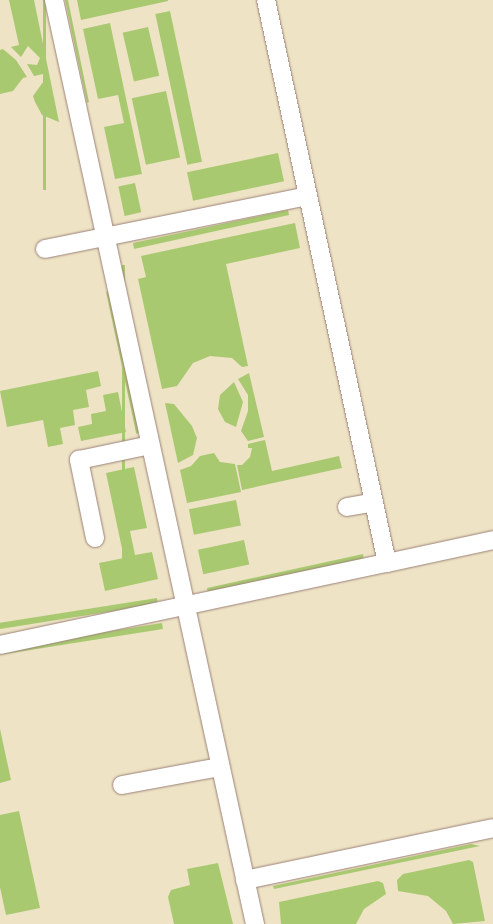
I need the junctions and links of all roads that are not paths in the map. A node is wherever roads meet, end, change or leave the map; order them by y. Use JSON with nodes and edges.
{"nodes":[{"id":1,"x":54,"y":0,"type":"edge"},
{"id":2,"x":266,"y":0,"type":"edge"},
{"id":3,"x":308,"y":196,"type":"junction"},
{"id":4,"x":106,"y":236,"type":"junction"},
{"id":5,"x":45,"y":249,"type":"dead end"},
{"id":6,"x":150,"y":445,"type":"junction"},
{"id":7,"x":374,"y":502,"type":"junction"},
{"id":8,"x":347,"y":507,"type":"dead end"},
{"id":9,"x":96,"y":538,"type":"dead end"},
{"id":10,"x":493,"y":540,"type":"edge"},
{"id":11,"x":387,"y":563,"type":"junction"},
{"id":12,"x":186,"y":606,"type":"junction"},
{"id":13,"x":0,"y":645,"type":"edge"},
{"id":14,"x":220,"y":767,"type":"junction"},
{"id":15,"x":122,"y":785,"type":"dead end"},
{"id":16,"x":493,"y":828,"type":"edge"},
{"id":17,"x":245,"y":880,"type":"junction"},
{"id":18,"x":255,"y":924,"type":"edge"}],
"edges":[{"from":1,"to":4,"type":"street"},
{"from":2,"to":3,"type":"street"},
{"from":3,"to":4,"type":"street"},
{"from":3,"to":7,"type":"street"},
{"from":4,"to":5,"type":"street"},
{"from":4,"to":6,"type":"street"},
{"from":6,"to":9,"type":"street"},
{"from":6,"to":12,"type":"street"},
{"from":7,"to":8,"type":"street"},
{"from":7,"to":11,"type":"street"},
{"from":10,"to":11,"type":"street"},
{"from":11,"to":12,"type":"street"},
{"from":12,"to":13,"type":"street"},
{"from":12,"to":14,"type":"street"},
{"from":14,"to":15,"type":"street"},
{"from":14,"to":17,"type":"street"},
{"from":16,"to":17,"type":"street"},
{"from":17,"to":18,"type":"street"}]}
